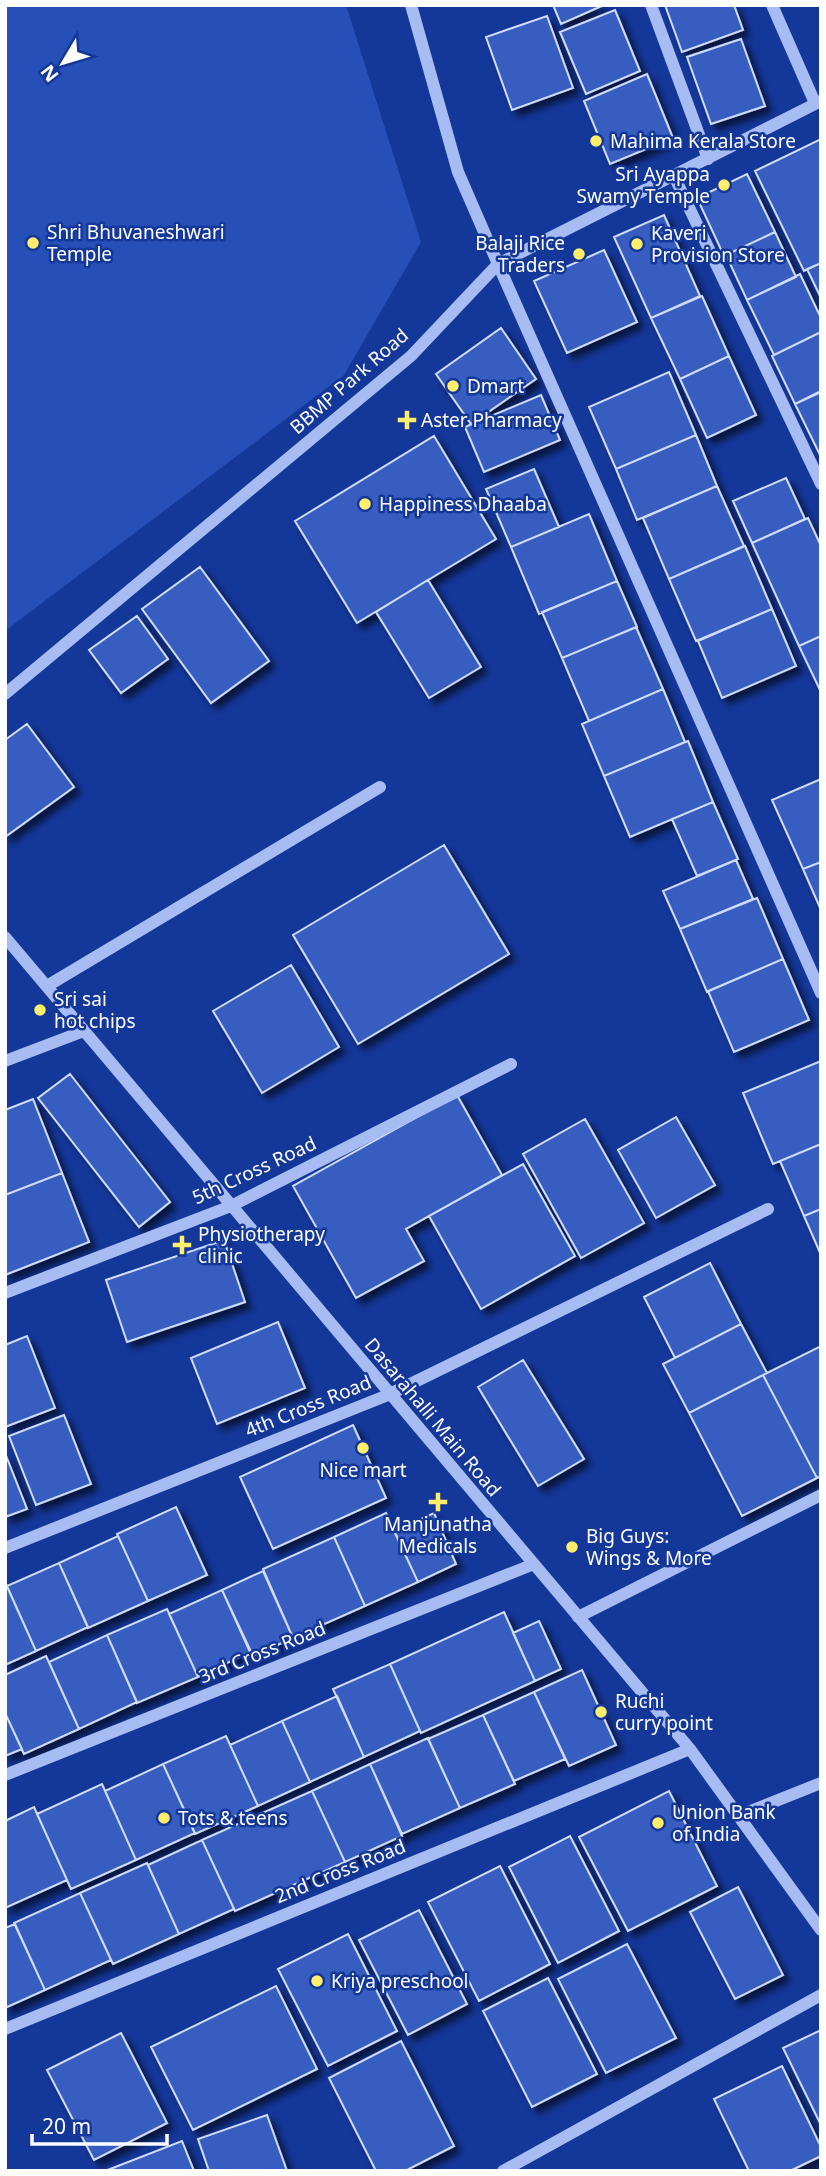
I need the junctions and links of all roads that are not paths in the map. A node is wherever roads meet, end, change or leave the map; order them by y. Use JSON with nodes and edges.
{"nodes":[{"id":1,"x":411,"y":5,"type":"edge"},
{"id":2,"x":651,"y":5,"type":"edge"},
{"id":3,"x":772,"y":5,"type":"edge"},
{"id":4,"x":818,"y":102,"type":"edge"},
{"id":5,"x":708,"y":159,"type":"junction"},
{"id":6,"x":674,"y":176,"type":"junction"},
{"id":7,"x":498,"y":264,"type":"junction"},
{"id":8,"x":821,"y":484,"type":"edge"},
{"id":9,"x":5,"y":694,"type":"edge"},
{"id":10,"x":380,"y":787,"type":"dead end"},
{"id":11,"x":5,"y":937,"type":"edge"},
{"id":12,"x":47,"y":986,"type":"junction"},
{"id":13,"x":821,"y":993,"type":"edge"},
{"id":14,"x":84,"y":1031,"type":"junction"},
{"id":15,"x":5,"y":1061,"type":"edge"},
{"id":16,"x":511,"y":1064,"type":"dead end"},
{"id":17,"x":232,"y":1206,"type":"junction"},
{"id":18,"x":768,"y":1209,"type":"dead end"},
{"id":19,"x":5,"y":1293,"type":"edge"},
{"id":20,"x":388,"y":1395,"type":"junction"},
{"id":21,"x":821,"y":1496,"type":"edge"},
{"id":22,"x":5,"y":1548,"type":"edge"},
{"id":23,"x":534,"y":1564,"type":"junction"},
{"id":24,"x":578,"y":1617,"type":"junction"},
{"id":25,"x":690,"y":1749,"type":"junction"},
{"id":26,"x":5,"y":1775,"type":"edge"},
{"id":27,"x":821,"y":1783,"type":"edge"},
{"id":28,"x":738,"y":1816,"type":"junction"},
{"id":29,"x":821,"y":1930,"type":"edge"},
{"id":30,"x":821,"y":1996,"type":"edge"},
{"id":31,"x":5,"y":2029,"type":"edge"},
{"id":32,"x":503,"y":2171,"type":"edge"}],
"edges":[{"from":1,"to":7,"type":"street"},
{"from":2,"to":5,"type":"street"},
{"from":3,"to":4,"type":"street"},
{"from":4,"to":5,"type":"street"},
{"from":5,"to":6,"type":"street"},
{"from":6,"to":7,"type":"street"},
{"from":6,"to":8,"type":"street"},
{"from":7,"to":9,"type":"street","name":"BBMP Park Road"},
{"from":7,"to":13,"type":"street"},
{"from":10,"to":12,"type":"street"},
{"from":11,"to":12,"type":"street","name":"Dasarahalli Main Road"},
{"from":12,"to":14,"type":"street","name":"Dasarahalli Main Road"},
{"from":14,"to":15,"type":"street"},
{"from":14,"to":17,"type":"street","name":"Dasarahalli Main Road"},
{"from":16,"to":17,"type":"street","name":"5th Cross Road"},
{"from":17,"to":19,"type":"street","name":"5th Cross Road"},
{"from":17,"to":20,"type":"street","name":"Dasarahalli Main Road"},
{"from":18,"to":20,"type":"street","name":"4th Cross Road"},
{"from":20,"to":22,"type":"street","name":"4th Cross Road"},
{"from":20,"to":23,"type":"street","name":"Dasarahalli Main Road"},
{"from":21,"to":24,"type":"street"},
{"from":23,"to":24,"type":"street","name":"Dasarahalli Main Road"},
{"from":23,"to":26,"type":"street","name":"3rd Cross Road"},
{"from":24,"to":25,"type":"street","name":"Dasarahalli Main Road"},
{"from":25,"to":28,"type":"street","name":"Dasarahalli Main Road"},
{"from":25,"to":31,"type":"street","name":"2nd Cross Road"},
{"from":27,"to":28,"type":"street"},
{"from":28,"to":29,"type":"street","name":"Dasarahalli Main Road"},
{"from":30,"to":32,"type":"street"}]}
